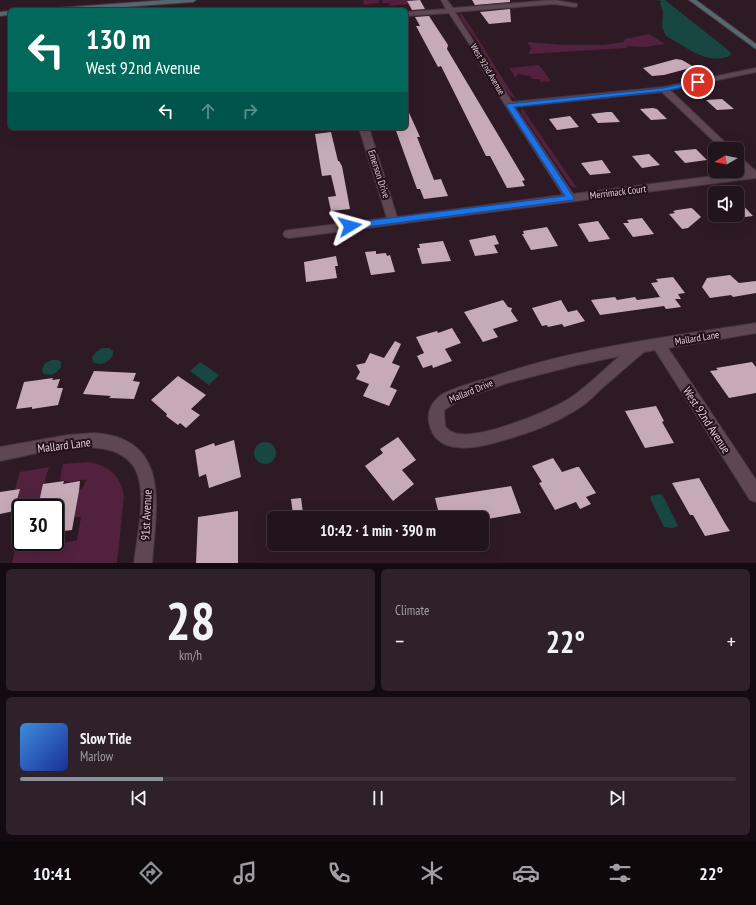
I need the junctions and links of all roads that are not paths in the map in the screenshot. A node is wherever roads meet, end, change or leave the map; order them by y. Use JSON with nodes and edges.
{"nodes":[{"id":1,"x":193,"y":0,"type":"edge"},
{"id":2,"x":444,"y":0,"type":"edge"},
{"id":3,"x":692,"y":0,"type":"edge"},
{"id":4,"x":574,"y":5,"type":"dead end"},
{"id":5,"x":84,"y":8,"type":"edge"},
{"id":6,"x":451,"y":10,"type":"junction"},
{"id":7,"x":408,"y":14,"type":"edge"},
{"id":8,"x":756,"y":47,"type":"edge"},
{"id":9,"x":756,"y":70,"type":"edge"},
{"id":10,"x":664,"y":90,"type":"junction"},
{"id":11,"x":510,"y":105,"type":"junction"},
{"id":12,"x":365,"y":130,"type":"edge"},
{"id":13,"x":720,"y":142,"type":"edge"},
{"id":14,"x":744,"y":165,"type":"edge"},
{"id":15,"x":755,"y":174,"type":"edge"},
{"id":16,"x":570,"y":198,"type":"junction"},
{"id":17,"x":393,"y":220,"type":"junction"},
{"id":18,"x":289,"y":234,"type":"dead end"},
{"id":19,"x":756,"y":328,"type":"edge"},
{"id":20,"x":659,"y":344,"type":"junction"},
{"id":21,"x":639,"y":348,"type":"junction"},
{"id":22,"x":127,"y":449,"type":"joint"},
{"id":23,"x":0,"y":454,"type":"edge"},
{"id":24,"x":756,"y":494,"type":"edge"},
{"id":25,"x":143,"y":563,"type":"edge"}],
"edges":[{"from":1,"to":5,"type":"street"},
{"from":2,"to":6,"type":"street","name":"West 92nd Avenue"},
{"from":3,"to":8,"type":"street"},
{"from":4,"to":6,"type":"street"},
{"from":6,"to":7,"type":"street"},
{"from":6,"to":11,"type":"street","name":"West 92nd Avenue"},
{"from":9,"to":10,"type":"street"},
{"from":10,"to":11,"type":"street"},
{"from":10,"to":13,"type":"street"},
{"from":11,"to":16,"type":"street","name":"West 92nd Avenue"},
{"from":12,"to":17,"type":"street","name":"Emerson Drive"},
{"from":14,"to":15,"type":"street"},
{"from":15,"to":16,"type":"street","name":"Merrimack Court"},
{"from":16,"to":17,"type":"street","name":"Merrimack Court"},
{"from":17,"to":18,"type":"street","name":"Merrimack Court"},
{"from":19,"to":20,"type":"street","name":"Mallard Lane"},
{"from":20,"to":21,"type":"street","name":"Mallard Lane"},
{"from":20,"to":24,"type":"street","name":"West 92nd Avenue"},
{"from":21,"to":21,"type":"street","name":"Mallard Drive"},
{"from":22,"to":23,"type":"street","name":"Mallard Lane"},
{"from":22,"to":25,"type":"street","name":"91st Avenue"}]}
